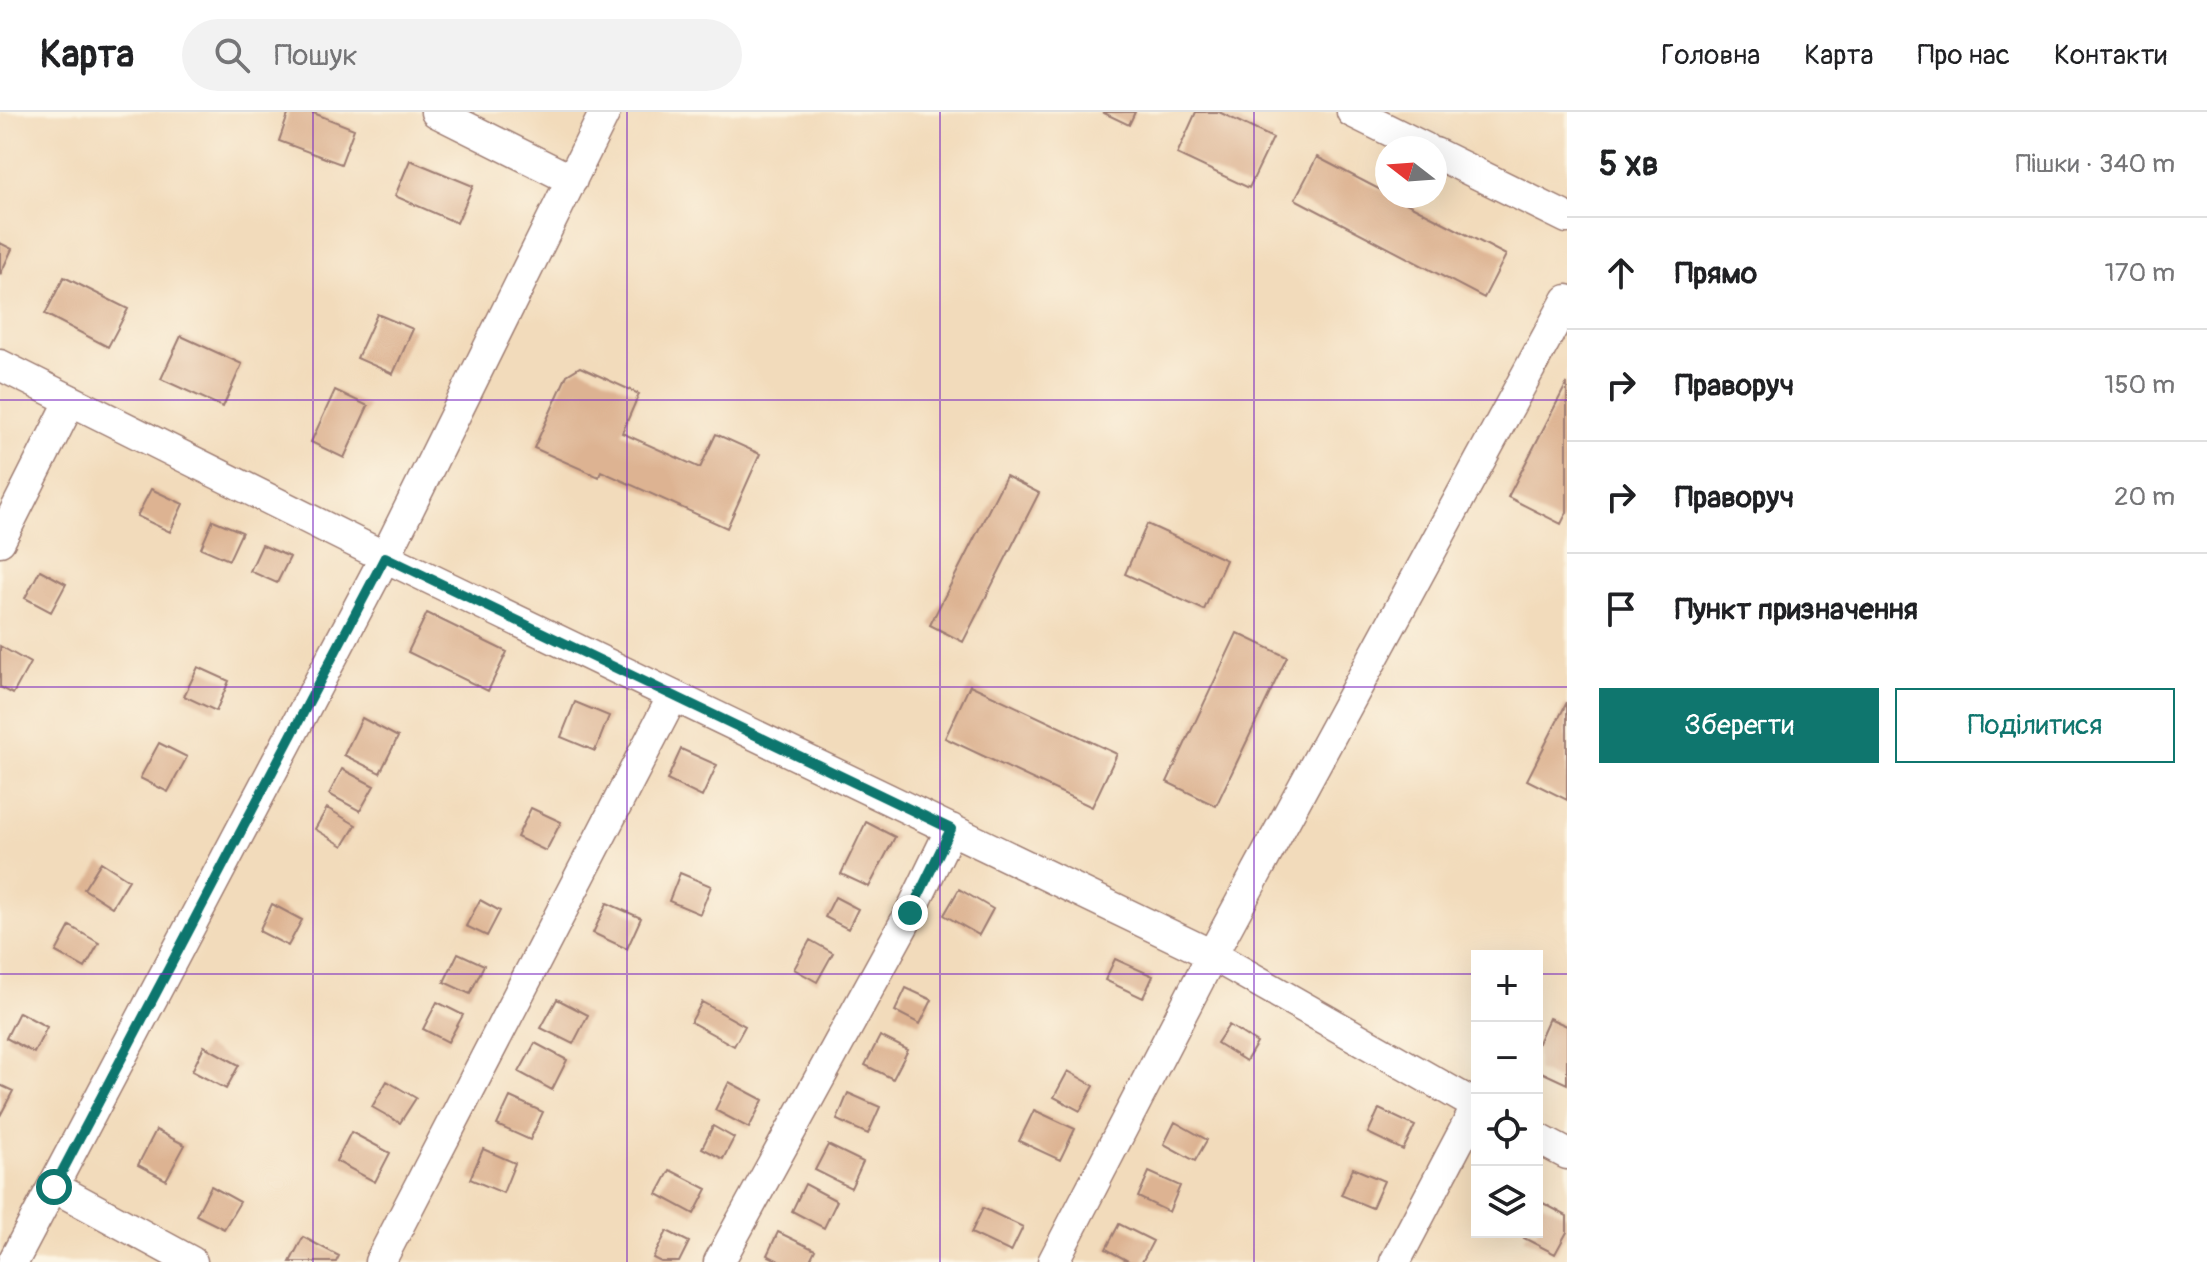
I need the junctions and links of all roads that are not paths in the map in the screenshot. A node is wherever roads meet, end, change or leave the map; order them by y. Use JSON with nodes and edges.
{"nodes":[{"id":1,"x":436,"y":112,"type":"edge"},
{"id":2,"x":605,"y":112,"type":"edge"},
{"id":3,"x":1352,"y":112,"type":"edge"},
{"id":4,"x":1401,"y":136,"type":"edge"},
{"id":5,"x":1447,"y":159,"type":"edge"},
{"id":6,"x":572,"y":180,"type":"junction"},
{"id":7,"x":1567,"y":218,"type":"edge"},
{"id":8,"x":1567,"y":300,"type":"edge"},
{"id":9,"x":0,"y":365,"type":"edge"},
{"id":10,"x":70,"y":402,"type":"junction"},
{"id":11,"x":0,"y":541,"type":"edge"},
{"id":12,"x":385,"y":557,"type":"junction"},
{"id":13,"x":673,"y":696,"type":"junction"},
{"id":14,"x":951,"y":829,"type":"junction"},
{"id":15,"x":1212,"y":955,"type":"junction"},
{"id":16,"x":1543,"y":1141,"type":"edge"},
{"id":17,"x":1567,"y":1154,"type":"edge"},
{"id":18,"x":54,"y":1187,"type":"junction"},
{"id":19,"x":13,"y":1262,"type":"edge"},
{"id":20,"x":192,"y":1262,"type":"edge"},
{"id":21,"x":380,"y":1262,"type":"edge"},
{"id":22,"x":719,"y":1262,"type":"edge"},
{"id":23,"x":1053,"y":1262,"type":"edge"},
{"id":24,"x":1395,"y":1262,"type":"edge"}],
"edges":[{"from":1,"to":6,"type":"street"},
{"from":2,"to":6,"type":"street"},
{"from":3,"to":4,"type":"street"},
{"from":5,"to":7,"type":"street"},
{"from":6,"to":12,"type":"street"},
{"from":8,"to":15,"type":"street"},
{"from":9,"to":10,"type":"street"},
{"from":10,"to":11,"type":"street"},
{"from":10,"to":12,"type":"street"},
{"from":12,"to":13,"type":"street"},
{"from":12,"to":18,"type":"street"},
{"from":13,"to":14,"type":"street"},
{"from":13,"to":21,"type":"street"},
{"from":14,"to":15,"type":"street"},
{"from":14,"to":22,"type":"street"},
{"from":15,"to":23,"type":"street"},
{"from":15,"to":24,"type":"street"},
{"from":16,"to":17,"type":"street"},
{"from":18,"to":19,"type":"street"},
{"from":18,"to":20,"type":"street"}]}
